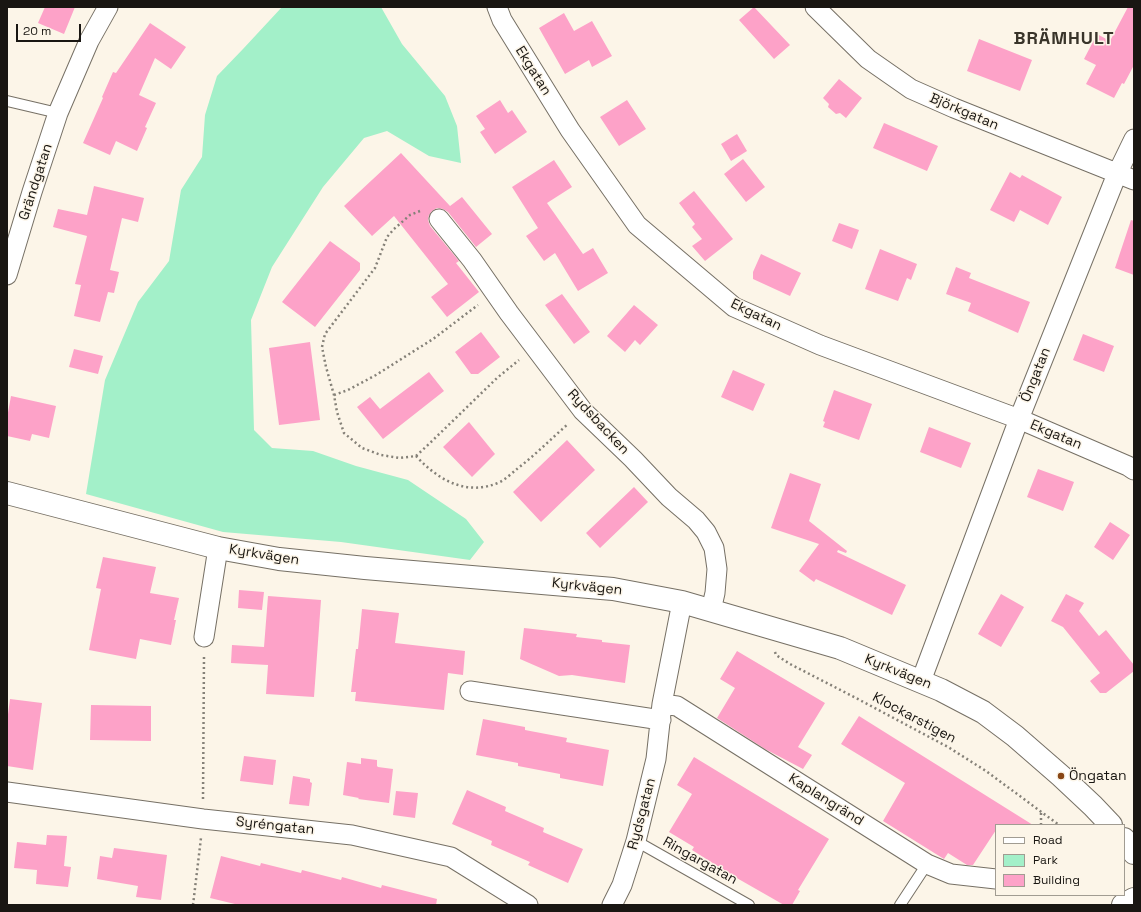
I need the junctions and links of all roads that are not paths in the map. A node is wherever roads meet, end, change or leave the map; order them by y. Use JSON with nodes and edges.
{"nodes":[{"id":1,"x":108,"y":7,"type":"edge"},
{"id":2,"x":497,"y":7,"type":"edge"},
{"id":3,"x":815,"y":7,"type":"edge"},
{"id":4,"x":7,"y":100,"type":"edge"},
{"id":5,"x":58,"y":113,"type":"junction"},
{"id":6,"x":1134,"y":139,"type":"edge"},
{"id":7,"x":1126,"y":177,"type":"edge"},
{"id":8,"x":439,"y":219,"type":"road end"},
{"id":9,"x":7,"y":275,"type":"edge"},
{"id":10,"x":1019,"y":419,"type":"junction"},
{"id":11,"x":1134,"y":470,"type":"edge"},
{"id":12,"x":7,"y":493,"type":"edge"},
{"id":13,"x":218,"y":548,"type":"junction"},
{"id":14,"x":682,"y":602,"type":"junction"},
{"id":15,"x":711,"y":610,"type":"junction"},
{"id":16,"x":204,"y":637,"type":"road end"},
{"id":17,"x":921,"y":681,"type":"junction"},
{"id":18,"x":470,"y":691,"type":"dead end"},
{"id":19,"x":662,"y":712,"type":"junction"},
{"id":20,"x":7,"y":792,"type":"edge"},
{"id":21,"x":1110,"y":824,"type":"edge"},
{"id":22,"x":1125,"y":840,"type":"edge"},
{"id":23,"x":636,"y":841,"type":"junction"},
{"id":24,"x":1134,"y":853,"type":"edge"},
{"id":25,"x":927,"y":864,"type":"junction"},
{"id":26,"x":995,"y":879,"type":"edge"},
{"id":27,"x":1134,"y":899,"type":"edge"},
{"id":28,"x":528,"y":905,"type":"edge"},
{"id":29,"x":612,"y":905,"type":"edge"},
{"id":30,"x":749,"y":905,"type":"edge"},
{"id":31,"x":900,"y":905,"type":"edge"},
{"id":32,"x":1123,"y":905,"type":"edge"}],
"edges":[{"from":1,"to":5,"type":"street","name":"Grändgatan"},
{"from":2,"to":10,"type":"street","name":"Ekgatan"},
{"from":3,"to":7,"type":"street","name":"Björkgatan"},
{"from":4,"to":5,"type":"lane"},
{"from":5,"to":9,"type":"street","name":"Grändgatan"},
{"from":6,"to":7,"type":"street","name":"Öngatan"},
{"from":7,"to":10,"type":"street","name":"Öngatan"},
{"from":8,"to":15,"type":"street","name":"Rydsbacken"},
{"from":10,"to":11,"type":"street","name":"Ekgatan"},
{"from":10,"to":17,"type":"street","name":"Öngatan"},
{"from":12,"to":13,"type":"street","name":"Kyrkvägen"},
{"from":13,"to":14,"type":"street","name":"Kyrkvägen"},
{"from":13,"to":16,"type":"street"},
{"from":14,"to":15,"type":"street","name":"Kyrkvägen"},
{"from":14,"to":19,"type":"street","name":"Rydsgatan"},
{"from":15,"to":17,"type":"street","name":"Kyrkvägen"},
{"from":17,"to":21,"type":"street","name":"Kyrkvägen"},
{"from":18,"to":19,"type":"street"},
{"from":19,"to":23,"type":"street","name":"Rydsgatan"},
{"from":19,"to":25,"type":"street","name":"Kaplangränd"},
{"from":20,"to":28,"type":"street","name":"Syréngatan"},
{"from":22,"to":24,"type":"street"},
{"from":23,"to":29,"type":"street","name":"Rydsgatan"},
{"from":23,"to":30,"type":"lane","name":"Ringargatan"},
{"from":25,"to":26,"type":"street","name":"Kaplangränd"},
{"from":25,"to":31,"type":"lane"},
{"from":27,"to":32,"type":"street"}]}
